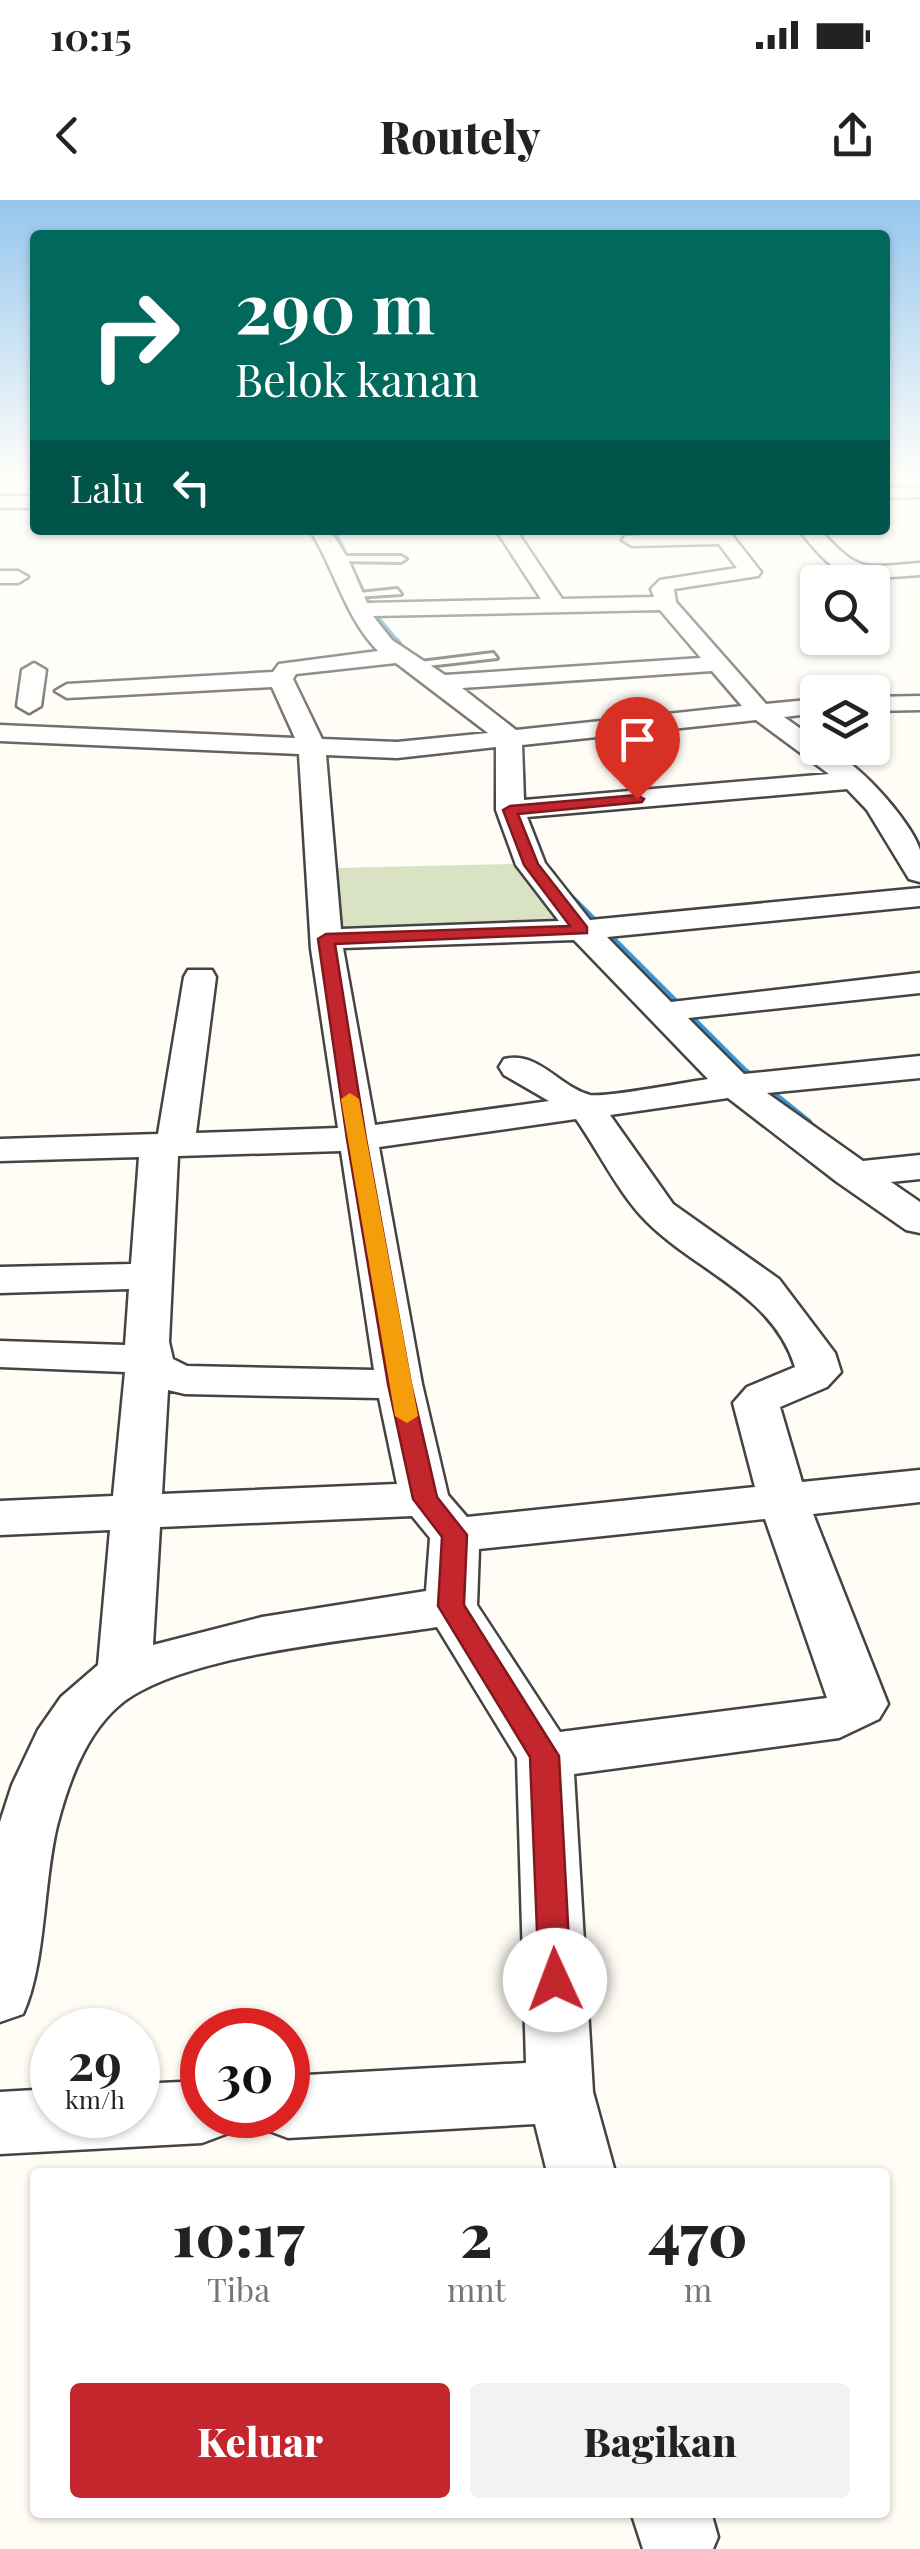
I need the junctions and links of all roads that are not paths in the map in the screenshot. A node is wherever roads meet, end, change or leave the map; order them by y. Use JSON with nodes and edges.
{"nodes":[{"id":1,"x":358,"y":585,"type":"edge"},
{"id":2,"x":542,"y":585,"type":"edge"},
{"id":3,"x":666,"y":585,"type":"edge"},
{"id":4,"x":890,"y":591,"type":"edge"},
{"id":5,"x":397,"y":592,"type":"dead end"},
{"id":6,"x":897,"y":594,"type":"dead end"},
{"id":7,"x":365,"y":602,"type":"junction"},
{"id":8,"x":666,"y":603,"type":"junction"},
{"id":9,"x":555,"y":605,"type":"junction"},
{"id":10,"x":492,"y":656,"type":"dead end"},
{"id":11,"x":718,"y":664,"type":"junction"},
{"id":12,"x":427,"y":670,"type":"junction"},
{"id":13,"x":281,"y":679,"type":"junction"},
{"id":14,"x":32,"y":688,"type":"dead end"},
{"id":15,"x":0,"y":690,"type":"edge"},
{"id":16,"x":67,"y":690,"type":"dead end"},
{"id":17,"x":920,"y":703,"type":"edge"},
{"id":18,"x":890,"y":704,"type":"edge"},
{"id":19,"x":800,"y":707,"type":"edge"},
{"id":20,"x":757,"y":710,"type":"junction"},
{"id":21,"x":0,"y":733,"type":"edge"},
{"id":22,"x":509,"y":738,"type":"junction"},
{"id":23,"x":312,"y":746,"type":"junction"},
{"id":24,"x":854,"y":780,"type":"junction"},
{"id":25,"x":518,"y":810,"type":"junction"},
{"id":26,"x":920,"y":873,"type":"edge"},
{"id":27,"x":920,"y":897,"type":"edge"},
{"id":28,"x":596,"y":929,"type":"junction"},
{"id":29,"x":326,"y":939,"type":"junction"},
{"id":30,"x":200,"y":977,"type":"dead end"},
{"id":31,"x":920,"y":983,"type":"edge"},
{"id":32,"x":675,"y":1011,"type":"junction"},
{"id":33,"x":920,"y":1066,"type":"edge"},
{"id":34,"x":517,"y":1067,"type":"dead end"},
{"id":35,"x":753,"y":1084,"type":"junction"},
{"id":36,"x":588,"y":1109,"type":"junction"},
{"id":37,"x":356,"y":1139,"type":"junction"},
{"id":38,"x":167,"y":1145,"type":"junction"},
{"id":39,"x":0,"y":1150,"type":"edge"},
{"id":40,"x":920,"y":1167,"type":"edge"},
{"id":41,"x":862,"y":1172,"type":"junction"},
{"id":42,"x":920,"y":1222,"type":"edge"},
{"id":43,"x":153,"y":1276,"type":"junction"},
{"id":44,"x":0,"y":1280,"type":"edge"},
{"id":45,"x":0,"y":1354,"type":"edge"},
{"id":46,"x":148,"y":1359,"type":"junction"},
{"id":47,"x":400,"y":1384,"type":"junction"},
{"id":48,"x":920,"y":1486,"type":"edge"},
{"id":49,"x":783,"y":1500,"type":"junction"},
{"id":50,"x":135,"y":1510,"type":"junction"},
{"id":51,"x":440,"y":1517,"type":"junction"},
{"id":52,"x":0,"y":1518,"type":"edge"},
{"id":53,"x":451,"y":1606,"type":"junction"},
{"id":54,"x":124,"y":1676,"type":"junction"},
{"id":55,"x":545,"y":1756,"type":"junction"},
{"id":56,"x":0,"y":1994,"type":"edge"},
{"id":57,"x":560,"y":2092,"type":"junction"},
{"id":58,"x":310,"y":2106,"type":"edge"},
{"id":59,"x":180,"y":2113,"type":"edge"},
{"id":60,"x":0,"y":2123,"type":"edge"},
{"id":61,"x":580,"y":2168,"type":"edge"}],
"edges":[{"from":1,"to":7,"type":"street"},
{"from":2,"to":9,"type":"street"},
{"from":3,"to":8,"type":"street"},
{"from":4,"to":6,"type":"street"},
{"from":5,"to":7,"type":"lane"},
{"from":7,"to":9,"type":"street"},
{"from":7,"to":12,"type":"street"},
{"from":8,"to":9,"type":"street"},
{"from":8,"to":11,"type":"street"},
{"from":10,"to":12,"type":"lane"},
{"from":11,"to":12,"type":"street"},
{"from":11,"to":20,"type":"street"},
{"from":12,"to":13,"type":"street"},
{"from":12,"to":22,"type":"street"},
{"from":13,"to":16,"type":"street"},
{"from":13,"to":23,"type":"street"},
{"from":14,"to":15,"type":"street"},
{"from":17,"to":18,"type":"street"},
{"from":19,"to":20,"type":"street"},
{"from":20,"to":22,"type":"street"},
{"from":20,"to":24,"type":"street"},
{"from":21,"to":23,"type":"street"},
{"from":22,"to":23,"type":"street"},
{"from":22,"to":25,"type":"street"},
{"from":23,"to":29,"type":"street"},
{"from":24,"to":25,"type":"street"},
{"from":24,"to":26,"type":"street"},
{"from":25,"to":28,"type":"street"},
{"from":27,"to":28,"type":"street"},
{"from":28,"to":29,"type":"street"},
{"from":28,"to":32,"type":"street"},
{"from":29,"to":37,"type":"street"},
{"from":30,"to":38,"type":"street"},
{"from":31,"to":32,"type":"street"},
{"from":32,"to":35,"type":"street"},
{"from":33,"to":35,"type":"street"},
{"from":34,"to":36,"type":"street"},
{"from":35,"to":36,"type":"street"},
{"from":35,"to":41,"type":"street"},
{"from":36,"to":37,"type":"street"},
{"from":36,"to":49,"type":"street"},
{"from":37,"to":38,"type":"street"},
{"from":37,"to":47,"type":"street"},
{"from":38,"to":39,"type":"street"},
{"from":38,"to":43,"type":"street"},
{"from":40,"to":41,"type":"street"},
{"from":41,"to":42,"type":"street"},
{"from":43,"to":44,"type":"street"},
{"from":43,"to":46,"type":"street"},
{"from":45,"to":46,"type":"street"},
{"from":46,"to":47,"type":"street"},
{"from":46,"to":50,"type":"street"},
{"from":47,"to":51,"type":"street"},
{"from":48,"to":49,"type":"street"},
{"from":49,"to":51,"type":"street"},
{"from":49,"to":55,"type":"street"},
{"from":50,"to":51,"type":"street"},
{"from":50,"to":52,"type":"street"},
{"from":50,"to":54,"type":"street"},
{"from":51,"to":53,"type":"street"},
{"from":53,"to":54,"type":"street"},
{"from":53,"to":55,"type":"street"},
{"from":54,"to":56,"type":"street"},
{"from":55,"to":57,"type":"street"},
{"from":57,"to":58,"type":"street"},
{"from":57,"to":61,"type":"street"},
{"from":59,"to":60,"type":"street"}]}
